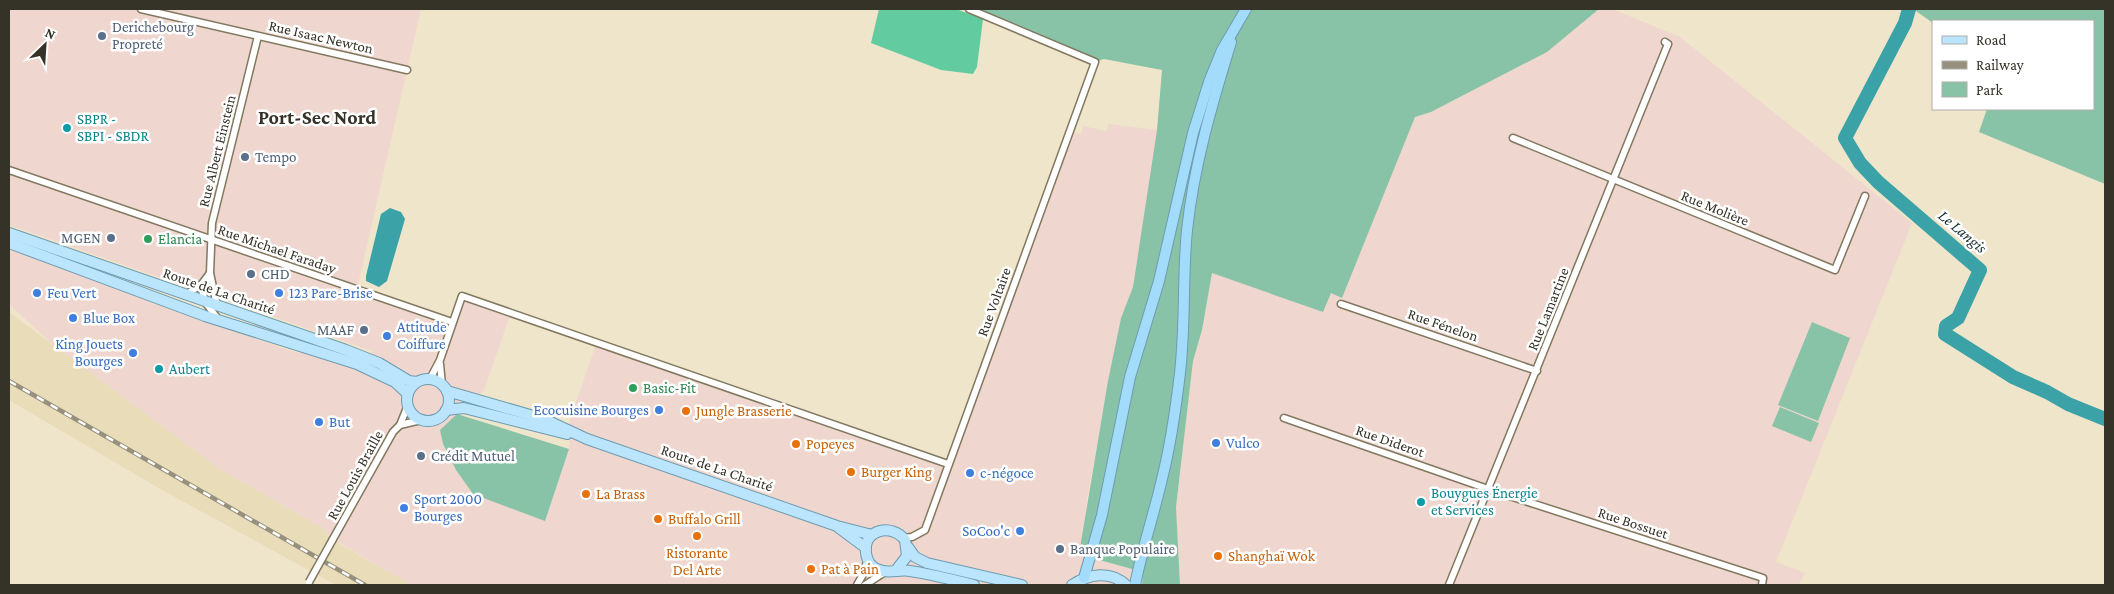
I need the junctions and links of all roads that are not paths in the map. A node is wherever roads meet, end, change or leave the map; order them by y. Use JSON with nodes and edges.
{"nodes":[{"id":1,"x":141,"y":9,"type":"edge"},
{"id":2,"x":969,"y":9,"type":"edge"},
{"id":3,"x":1246,"y":9,"type":"edge"},
{"id":4,"x":1238,"y":22,"type":"junction"},
{"id":5,"x":258,"y":36,"type":"junction"},
{"id":6,"x":1665,"y":42,"type":"dead end"},
{"id":7,"x":407,"y":70,"type":"dead end"},
{"id":8,"x":1513,"y":138,"type":"dead end"},
{"id":9,"x":9,"y":170,"type":"edge"},
{"id":10,"x":1613,"y":180,"type":"junction"},
{"id":11,"x":1865,"y":196,"type":"dead end"},
{"id":12,"x":9,"y":233,"type":"edge"},
{"id":13,"x":211,"y":240,"type":"junction"},
{"id":14,"x":9,"y":243,"type":"edge"},
{"id":15,"x":210,"y":273,"type":"junction"},
{"id":16,"x":95,"y":274,"type":"junction"},
{"id":17,"x":201,"y":286,"type":"junction"},
{"id":18,"x":186,"y":295,"type":"junction"},
{"id":19,"x":1341,"y":304,"type":"dead end"},
{"id":20,"x":210,"y":305,"type":"junction"},
{"id":21,"x":220,"y":321,"type":"junction"},
{"id":22,"x":452,"y":322,"type":"junction"},
{"id":23,"x":440,"y":360,"type":"junction"},
{"id":24,"x":1537,"y":371,"type":"junction"},
{"id":25,"x":430,"y":379,"type":"junction"},
{"id":26,"x":417,"y":382,"type":"junction"},
{"id":27,"x":445,"y":388,"type":"junction"},
{"id":28,"x":408,"y":394,"type":"junction"},
{"id":29,"x":408,"y":406,"type":"junction"},
{"id":30,"x":446,"y":410,"type":"junction"},
{"id":31,"x":1284,"y":418,"type":"dead end"},
{"id":32,"x":421,"y":420,"type":"junction"},
{"id":33,"x":400,"y":425,"type":"junction"},
{"id":34,"x":587,"y":439,"type":"junction"},
{"id":35,"x":948,"y":464,"type":"junction"},
{"id":36,"x":1488,"y":489,"type":"junction"},
{"id":37,"x":837,"y":526,"type":"junction"},
{"id":38,"x":872,"y":535,"type":"junction"},
{"id":39,"x":903,"y":538,"type":"junction"},
{"id":40,"x":908,"y":548,"type":"junction"},
{"id":41,"x":866,"y":553,"type":"junction"},
{"id":42,"x":897,"y":569,"type":"junction"},
{"id":43,"x":885,"y":572,"type":"junction"},
{"id":44,"x":1084,"y":578,"type":"junction"},
{"id":45,"x":309,"y":582,"type":"dead end"},
{"id":46,"x":857,"y":585,"type":"edge"},
{"id":47,"x":865,"y":585,"type":"edge"},
{"id":48,"x":974,"y":585,"type":"edge"},
{"id":49,"x":1022,"y":585,"type":"edge"},
{"id":50,"x":1072,"y":585,"type":"edge"},
{"id":51,"x":1126,"y":585,"type":"edge"},
{"id":52,"x":1135,"y":585,"type":"edge"},
{"id":53,"x":1449,"y":585,"type":"edge"},
{"id":54,"x":1762,"y":585,"type":"edge"}],
"edges":[{"from":1,"to":5,"type":"street","name":"Rue Isaac Newton"},
{"from":2,"to":35,"type":"street","name":"Rue Voltaire"},
{"from":3,"to":4,"type":"highway"},
{"from":4,"to":44,"type":"highway"},
{"from":4,"to":52,"type":"highway"},
{"from":5,"to":7,"type":"street","name":"Rue Isaac Newton"},
{"from":5,"to":13,"type":"street","name":"Rue Albert Einstein"},
{"from":6,"to":10,"type":"street","name":"Rue Lamartine"},
{"from":8,"to":10,"type":"street","name":"Rue Molière"},
{"from":9,"to":13,"type":"street","name":"Rue Michael Faraday"},
{"from":10,"to":11,"type":"street","name":"Rue Molière"},
{"from":10,"to":24,"type":"street","name":"Rue Lamartine"},
{"from":12,"to":18,"type":"main road","name":"Route de La Charité"},
{"from":13,"to":15,"type":"street","name":"Rue Albert Einstein"},
{"from":13,"to":22,"type":"street","name":"Rue Michael Faraday"},
{"from":14,"to":16,"type":"main road","name":"Route de La Charité"},
{"from":15,"to":17,"type":"street"},
{"from":15,"to":20,"type":"street","name":"Rue Albert Einstein"},
{"from":16,"to":20,"type":"main road"},
{"from":16,"to":21,"type":"main road","name":"Route de La Charité"},
{"from":17,"to":18,"type":"street"},
{"from":17,"to":20,"type":"street"},
{"from":18,"to":20,"type":"main road","name":"Route de La Charité"},
{"from":19,"to":24,"type":"street","name":"Rue Fénelon"},
{"from":20,"to":21,"type":"street","name":"Rue Albert Einstein"},
{"from":20,"to":26,"type":"main road","name":"Route de La Charité"},
{"from":21,"to":28,"type":"main road","name":"Route de La Charité"},
{"from":22,"to":23,"type":"street"},
{"from":22,"to":35,"type":"street"},
{"from":23,"to":25,"type":"street"},
{"from":23,"to":27,"type":"street"},
{"from":24,"to":36,"type":"street","name":"Rue Lamartine"},
{"from":25,"to":26,"type":"main road"},
{"from":25,"to":27,"type":"main road"},
{"from":26,"to":28,"type":"main road"},
{"from":27,"to":30,"type":"main road"},
{"from":27,"to":34,"type":"main road","name":"Route de La Charité"},
{"from":28,"to":29,"type":"main road"},
{"from":29,"to":32,"type":"main road"},
{"from":29,"to":33,"type":"street","name":"Rue Louis Braille"},
{"from":30,"to":32,"type":"main road"},
{"from":30,"to":34,"type":"main road","name":"Route de La Charité"},
{"from":31,"to":36,"type":"street","name":"Rue Diderot"},
{"from":32,"to":33,"type":"street","name":"Rue Louis Braille"},
{"from":33,"to":45,"type":"street","name":"Rue Louis Braille","bridge":true},
{"from":34,"to":37,"type":"main road","name":"Route de La Charité"},
{"from":35,"to":39,"type":"street","name":"Rue Voltaire"},
{"from":36,"to":53,"type":"street","name":"Rue Lamartine"},
{"from":36,"to":54,"type":"street","name":"Rue Bossuet"},
{"from":37,"to":38,"type":"main road","name":"Route de La Charité"},
{"from":37,"to":41,"type":"main road","name":"Route de La Charité"},
{"from":38,"to":39,"type":"main road"},
{"from":38,"to":41,"type":"main road"},
{"from":39,"to":40,"type":"main road"},
{"from":40,"to":42,"type":"main road"},
{"from":40,"to":49,"type":"main road"},
{"from":41,"to":43,"type":"main road"},
{"from":41,"to":46,"type":"street"},
{"from":42,"to":43,"type":"main road"},
{"from":42,"to":48,"type":"main road"},
{"from":43,"to":47,"type":"street"},
{"from":44,"to":50,"type":"main road"},
{"from":44,"to":51,"type":"main road"}]}
